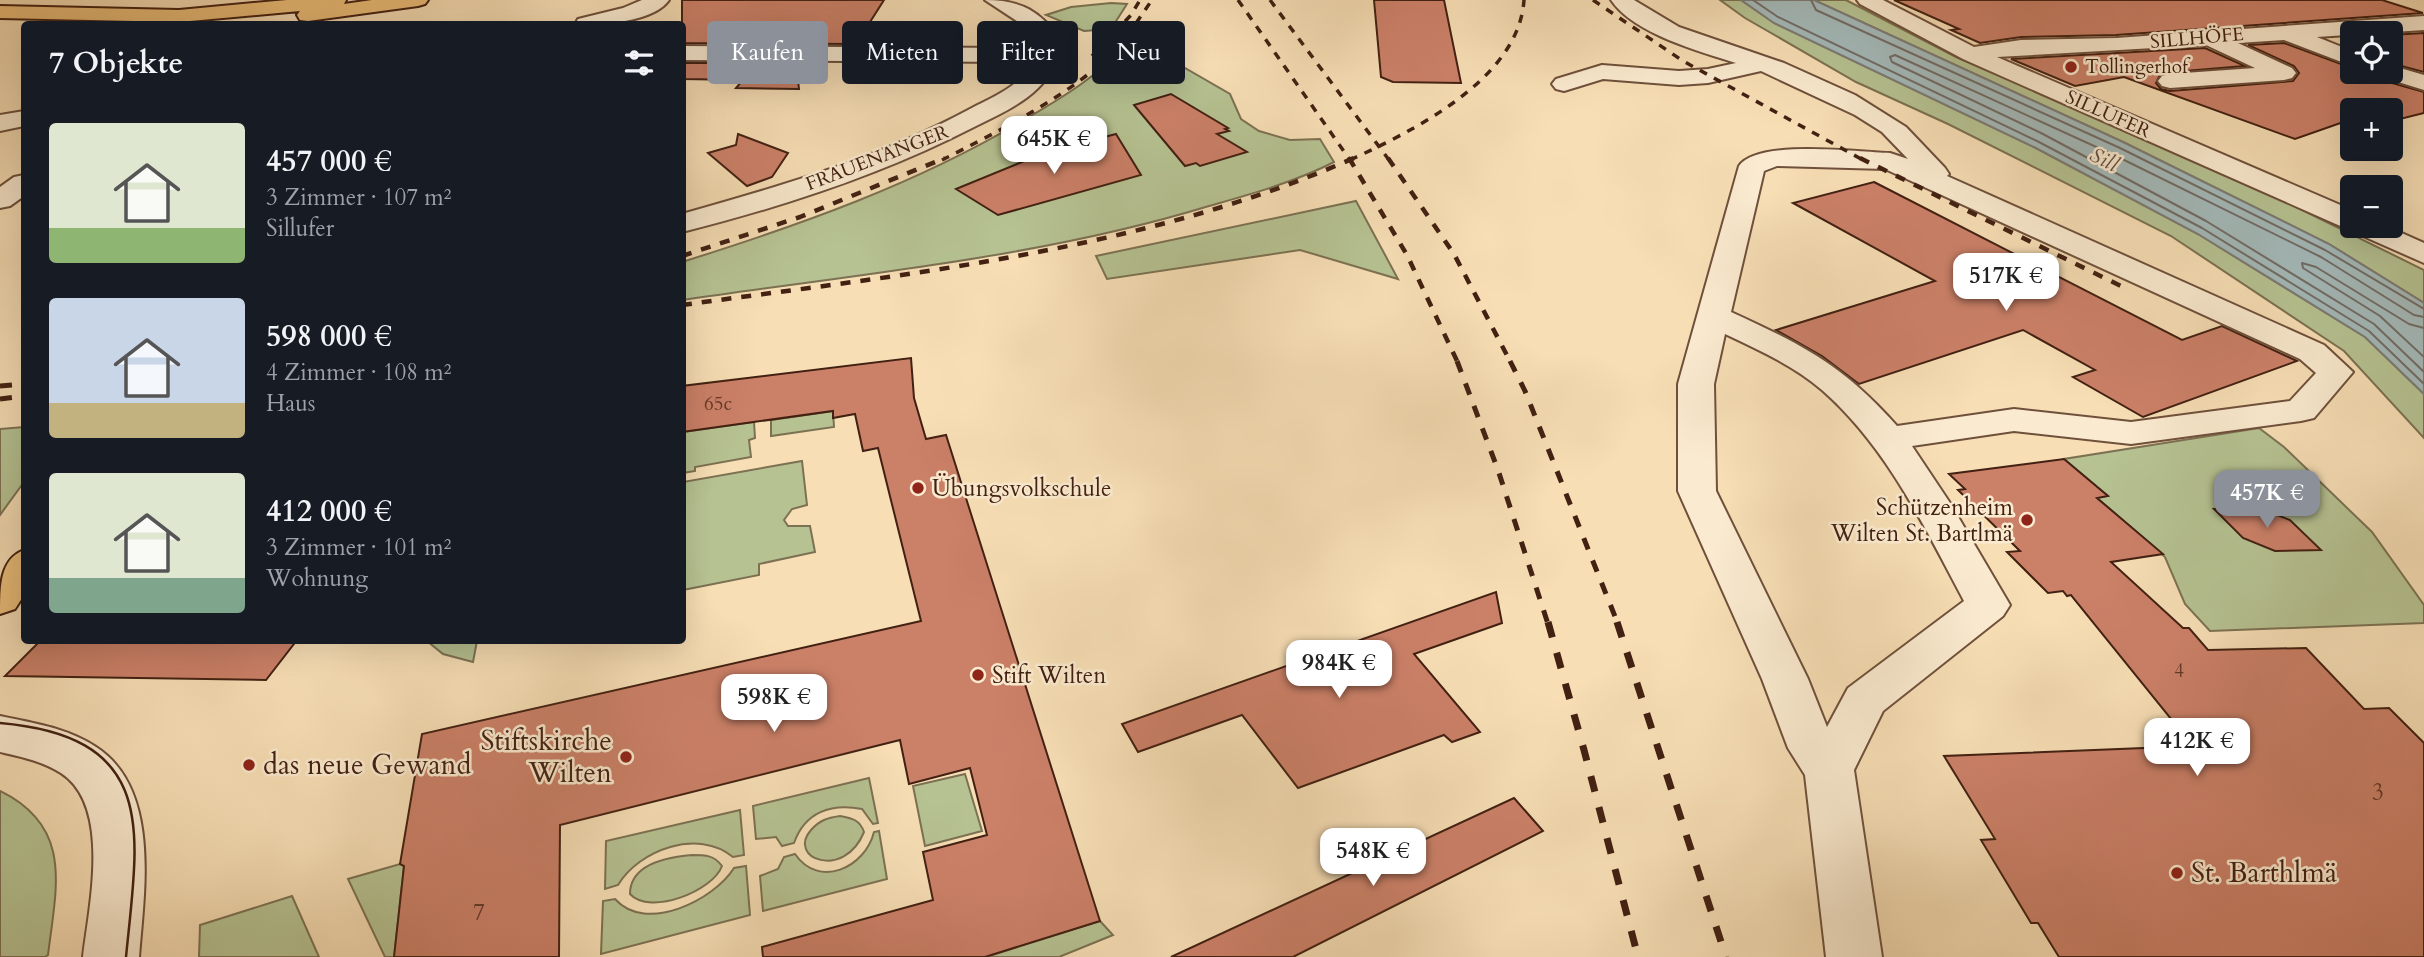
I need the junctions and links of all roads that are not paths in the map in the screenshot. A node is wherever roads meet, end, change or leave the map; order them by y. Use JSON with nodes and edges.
{"nodes":[{"id":1,"x":418,"y":0,"type":"edge"},
{"id":2,"x":659,"y":0,"type":"edge"},
{"id":3,"x":995,"y":0,"type":"edge"},
{"id":4,"x":1621,"y":0,"type":"edge"},
{"id":5,"x":1867,"y":0,"type":"edge"},
{"id":6,"x":349,"y":9,"type":"edge"},
{"id":7,"x":0,"y":12,"type":"edge"},
{"id":8,"x":243,"y":21,"type":"edge"},
{"id":9,"x":331,"y":21,"type":"edge"},
{"id":10,"x":598,"y":21,"type":"edge"},
{"id":11,"x":1028,"y":21,"type":"edge"},
{"id":12,"x":2424,"y":23,"type":"edge"},
{"id":13,"x":21,"y":27,"type":"edge"},
{"id":14,"x":0,"y":28,"type":"edge"},
{"id":15,"x":2286,"y":32,"type":"junction"},
{"id":16,"x":2206,"y":37,"type":"junction"},
{"id":17,"x":686,"y":53,"type":"edge"},
{"id":18,"x":1971,"y":54,"type":"junction"},
{"id":19,"x":2340,"y":54,"type":"edge"},
{"id":20,"x":977,"y":55,"type":"edge"},
{"id":21,"x":1762,"y":64,"type":"junction"},
{"id":22,"x":2403,"y":76,"type":"edge"},
{"id":23,"x":2170,"y":81,"type":"dead end"},
{"id":24,"x":2424,"y":83,"type":"edge"},
{"id":25,"x":1029,"y":84,"type":"edge"},
{"id":26,"x":1564,"y":84,"type":"dead end"},
{"id":27,"x":21,"y":120,"type":"edge"},
{"id":28,"x":0,"y":123,"type":"edge"},
{"id":29,"x":21,"y":185,"type":"edge"},
{"id":30,"x":1947,"y":186,"type":"junction"},
{"id":31,"x":0,"y":200,"type":"edge"},
{"id":32,"x":2340,"y":217,"type":"edge"},
{"id":33,"x":686,"y":222,"type":"edge"},
{"id":34,"x":2388,"y":238,"type":"edge"},
{"id":35,"x":2424,"y":254,"type":"edge"},
{"id":36,"x":1714,"y":316,"type":"junction"},
{"id":37,"x":1886,"y":439,"type":"junction"},
{"id":38,"x":21,"y":568,"type":"edge"},
{"id":39,"x":0,"y":599,"type":"edge"},
{"id":40,"x":0,"y":734,"type":"edge"},
{"id":41,"x":1829,"y":770,"type":"junction"},
{"id":42,"x":111,"y":957,"type":"edge"},
{"id":43,"x":1854,"y":957,"type":"edge"}],
"edges":[{"from":1,"to":6,"type":"main road"},
{"from":2,"to":10,"type":"street"},
{"from":3,"to":11,"type":"street"},
{"from":4,"to":21,"type":"street"},
{"from":5,"to":18,"type":"street","name":"SILLUFER"},
{"from":6,"to":7,"type":"main road"},
{"from":6,"to":8,"type":"main road"},
{"from":6,"to":9,"type":"main road"},
{"from":12,"to":15,"type":"street","name":"SILLHÖFE"},
{"from":13,"to":14,"type":"main road"},
{"from":15,"to":16,"type":"street","name":"SILLHÖFE"},
{"from":15,"to":19,"type":"street"},
{"from":16,"to":18,"type":"street","name":"SILLHÖFE"},
{"from":16,"to":23,"type":"street"},
{"from":17,"to":20,"type":"street"},
{"from":18,"to":32,"type":"street","name":"SILLUFER"},
{"from":21,"to":26,"type":"street"},
{"from":21,"to":30,"type":"street"},
{"from":22,"to":24,"type":"street"},
{"from":25,"to":33,"type":"street","name":"FRAUENANGER"},
{"from":27,"to":28,"type":"street"},
{"from":29,"to":31,"type":"street"},
{"from":30,"to":36,"type":"street"},
{"from":30,"to":37,"type":"street"},
{"from":34,"to":35,"type":"street"},
{"from":36,"to":37,"type":"street"},
{"from":36,"to":41,"type":"street"},
{"from":37,"to":41,"type":"street"},
{"from":38,"to":39,"type":"main road"},
{"from":40,"to":42,"type":"street"},
{"from":41,"to":43,"type":"street"}]}
